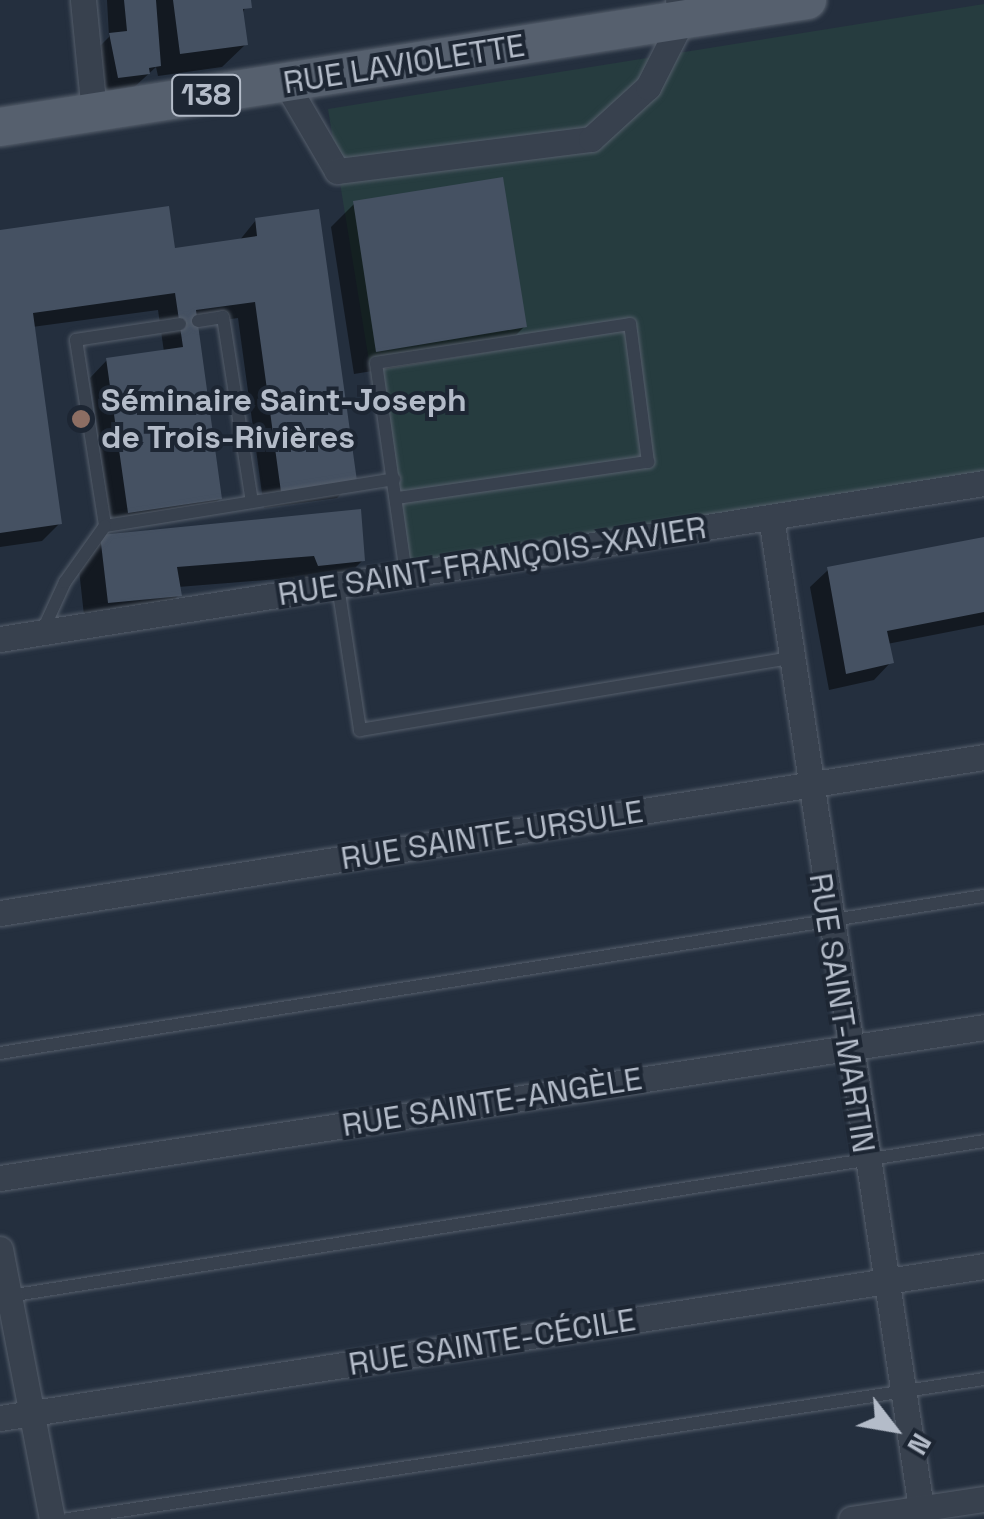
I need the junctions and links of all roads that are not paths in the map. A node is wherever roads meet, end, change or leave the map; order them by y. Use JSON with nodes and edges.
{"nodes":[{"id":1,"x":82,"y":0,"type":"edge"},
{"id":2,"x":807,"y":0,"type":"edge"},
{"id":3,"x":680,"y":10,"type":"edge"},
{"id":4,"x":285,"y":82,"type":"junction"},
{"id":5,"x":94,"y":112,"type":"junction"},
{"id":6,"x":0,"y":127,"type":"edge"},
{"id":7,"x":198,"y":321,"type":"dead end"},
{"id":8,"x":180,"y":324,"type":"dead end"},
{"id":9,"x":394,"y":479,"type":"junction"},
{"id":10,"x":984,"y":483,"type":"edge"},
{"id":11,"x":397,"y":498,"type":"junction"},
{"id":12,"x":252,"y":502,"type":"junction"},
{"id":13,"x":771,"y":517,"type":"junction"},
{"id":14,"x":105,"y":526,"type":"junction"},
{"id":15,"x":406,"y":575,"type":"junction"},
{"id":16,"x":338,"y":586,"type":"junction"},
{"id":17,"x":42,"y":633,"type":"junction"},
{"id":18,"x":0,"y":639,"type":"edge"},
{"id":19,"x":791,"y":658,"type":"junction"},
{"id":20,"x":984,"y":757,"type":"edge"},
{"id":21,"x":809,"y":785,"type":"junction"},
{"id":22,"x":984,"y":896,"type":"edge"},
{"id":23,"x":0,"y":913,"type":"edge"},
{"id":24,"x":833,"y":920,"type":"junction"},
{"id":25,"x":984,"y":1027,"type":"edge"},
{"id":26,"x":846,"y":1048,"type":"junction"},
{"id":27,"x":0,"y":1053,"type":"edge"},
{"id":28,"x":984,"y":1141,"type":"edge"},
{"id":29,"x":864,"y":1159,"type":"junction"},
{"id":30,"x":0,"y":1178,"type":"edge"},
{"id":31,"x":0,"y":1249,"type":"edge"},
{"id":32,"x":984,"y":1266,"type":"edge"},
{"id":33,"x":884,"y":1282,"type":"junction"},
{"id":34,"x":4,"y":1297,"type":"edge"},
{"id":35,"x":984,"y":1379,"type":"edge"},
{"id":36,"x":903,"y":1391,"type":"junction"},
{"id":37,"x":30,"y":1413,"type":"junction"},
{"id":38,"x":0,"y":1418,"type":"edge"},
{"id":39,"x":984,"y":1499,"type":"edge"},
{"id":40,"x":921,"y":1508,"type":"junction"},
{"id":41,"x":52,"y":1519,"type":"edge"},
{"id":42,"x":68,"y":1519,"type":"edge"},
{"id":43,"x":850,"y":1519,"type":"edge"}],
"edges":[{"from":1,"to":5,"type":"street"},
{"from":2,"to":3,"type":"main road","name":"RUE LAVIOLETTE","number":"138"},
{"from":3,"to":4,"type":"main road","name":"RUE LAVIOLETTE","number":"138"},
{"from":3,"to":4,"type":"street"},
{"from":4,"to":5,"type":"main road","name":"RUE LAVIOLETTE","number":"138"},
{"from":5,"to":6,"type":"main road","name":"RUE LAVIOLETTE","number":"138"},
{"from":7,"to":12,"type":"lane"},
{"from":8,"to":14,"type":"lane"},
{"from":9,"to":11,"type":"lane"},
{"from":9,"to":11,"type":"lane"},
{"from":9,"to":12,"type":"lane"},
{"from":10,"to":13,"type":"street","name":"RUE SAINT-FRANÇOIS-XAVIER"},
{"from":11,"to":15,"type":"lane"},
{"from":12,"to":14,"type":"lane"},
{"from":13,"to":15,"type":"street","name":"RUE SAINT-FRANÇOIS-XAVIER"},
{"from":13,"to":19,"type":"street","name":"RUE SAINT-MARTIN"},
{"from":14,"to":17,"type":"lane"},
{"from":15,"to":16,"type":"street","name":"RUE SAINT-FRANÇOIS-XAVIER"},
{"from":16,"to":17,"type":"street","name":"RUE SAINT-FRANÇOIS-XAVIER"},
{"from":16,"to":19,"type":"lane"},
{"from":17,"to":18,"type":"street","name":"RUE SAINT-FRANÇOIS-XAVIER"},
{"from":19,"to":21,"type":"street","name":"RUE SAINT-MARTIN"},
{"from":20,"to":21,"type":"street","name":"RUE SAINTE-URSULE"},
{"from":21,"to":23,"type":"street","name":"RUE SAINTE-URSULE"},
{"from":21,"to":24,"type":"street","name":"RUE SAINT-MARTIN"},
{"from":22,"to":24,"type":"lane"},
{"from":24,"to":26,"type":"street","name":"RUE SAINT-MARTIN"},
{"from":24,"to":27,"type":"lane"},
{"from":25,"to":26,"type":"street","name":"RUE SAINTE-ANGÈLE"},
{"from":26,"to":29,"type":"street","name":"RUE SAINT-MARTIN"},
{"from":26,"to":30,"type":"street","name":"RUE SAINTE-ANGÈLE"},
{"from":28,"to":29,"type":"lane"},
{"from":29,"to":33,"type":"street","name":"RUE SAINT-MARTIN"},
{"from":29,"to":34,"type":"lane"},
{"from":31,"to":34,"type":"street"},
{"from":32,"to":33,"type":"street","name":"RUE SAINTE-CÉCILE"},
{"from":33,"to":36,"type":"street","name":"RUE SAINT-MARTIN"},
{"from":33,"to":37,"type":"street","name":"RUE SAINTE-CÉCILE"},
{"from":34,"to":37,"type":"street"},
{"from":35,"to":36,"type":"lane"},
{"from":36,"to":40,"type":"street","name":"RUE SAINT-MARTIN"},
{"from":36,"to":42,"type":"lane"},
{"from":37,"to":38,"type":"street","name":"RUE SAINTE-CÉCILE"},
{"from":37,"to":41,"type":"street"},
{"from":39,"to":40,"type":"street"},
{"from":40,"to":43,"type":"street"}]}
